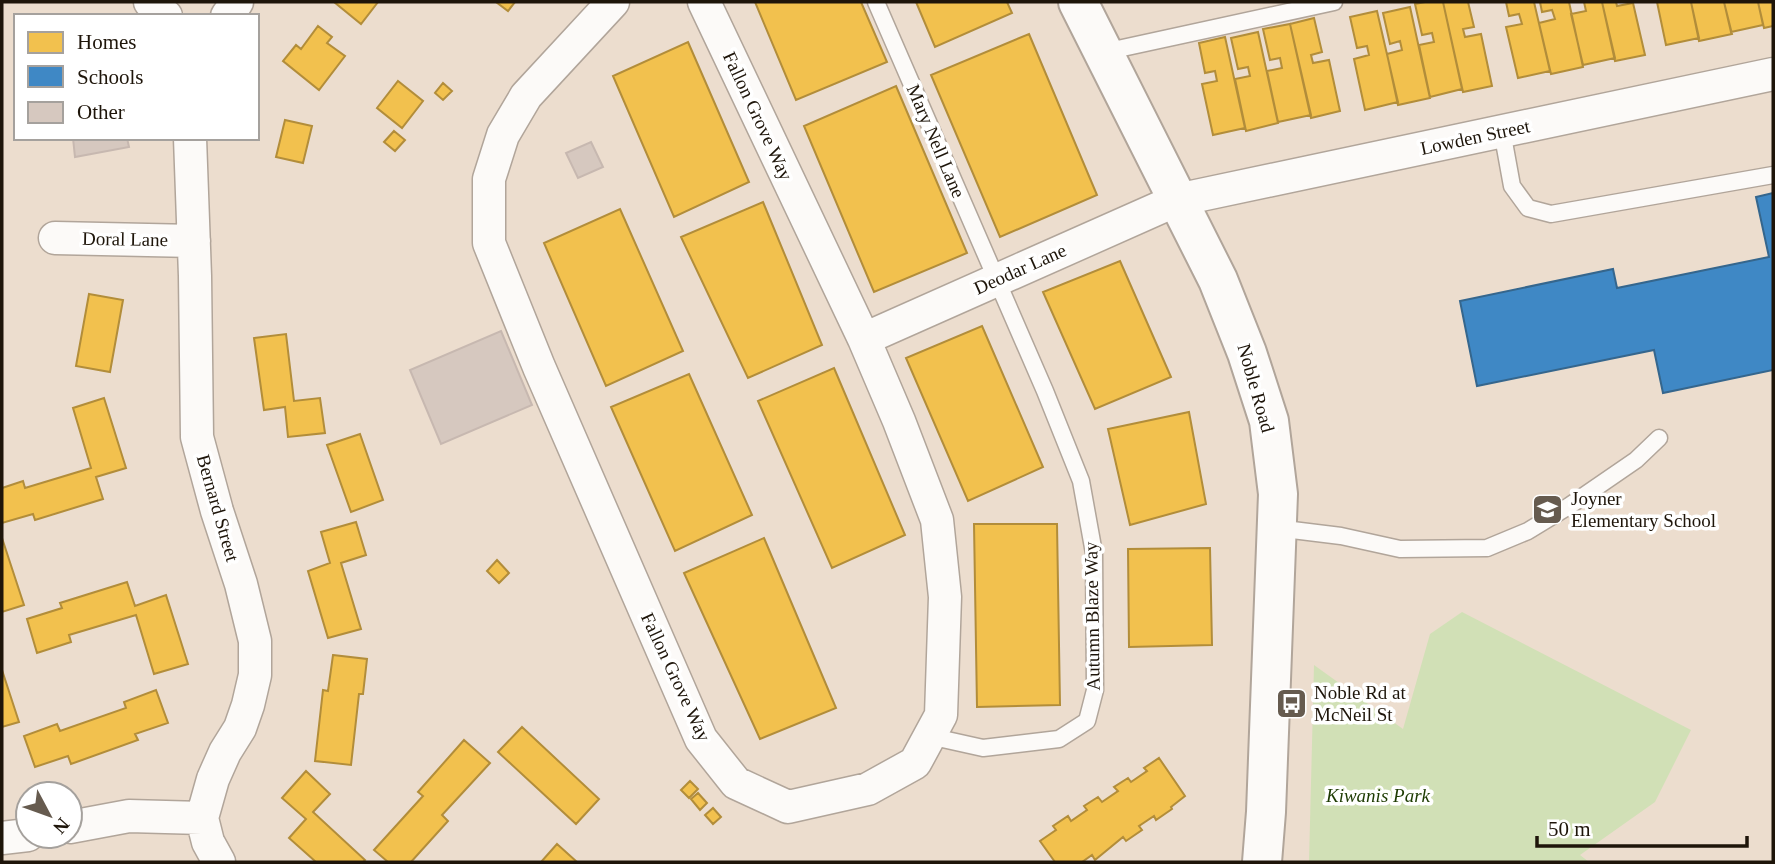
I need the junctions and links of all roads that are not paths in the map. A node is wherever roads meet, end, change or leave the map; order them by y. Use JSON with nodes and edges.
{"nodes":[{"id":1,"x":150,"y":2,"type":"edge"},
{"id":2,"x":612,"y":2,"type":"edge"},
{"id":3,"x":704,"y":2,"type":"edge"},
{"id":4,"x":876,"y":2,"type":"edge"},
{"id":5,"x":1077,"y":2,"type":"edge"},
{"id":6,"x":1334,"y":2,"type":"edge"},
{"id":7,"x":164,"y":14,"type":"edge"},
{"id":8,"x":1102,"y":52,"type":"junction"},
{"id":9,"x":1773,"y":75,"type":"edge"},
{"id":10,"x":1502,"y":131,"type":"junction"},
{"id":11,"x":190,"y":140,"type":"edge"},
{"id":12,"x":1773,"y":175,"type":"edge"},
{"id":13,"x":1177,"y":200,"type":"junction"},
{"id":14,"x":55,"y":238,"type":"dead end"},
{"id":15,"x":194,"y":241,"type":"junction"},
{"id":16,"x":996,"y":280,"type":"junction"},
{"id":17,"x":864,"y":339,"type":"junction"},
{"id":18,"x":1658,"y":438,"type":"dead end"},
{"id":19,"x":1276,"y":528,"type":"junction"},
{"id":20,"x":929,"y":736,"type":"junction"},
{"id":21,"x":202,"y":818,"type":"junction"},
{"id":22,"x":84,"y":824,"type":"edge"},
{"id":23,"x":219,"y":862,"type":"edge"},
{"id":24,"x":1262,"y":862,"type":"edge"}],
"edges":[{"from":1,"to":7,"type":"street"},
{"from":2,"to":20,"type":"street","name":"Fallon Grove Way"},
{"from":3,"to":17,"type":"street","name":"Fallon Grove Way"},
{"from":4,"to":16,"type":"lane","name":"Mary Nell Lane"},
{"from":5,"to":8,"type":"street","name":"Noble Road"},
{"from":6,"to":8,"type":"lane"},
{"from":8,"to":13,"type":"street","name":"Noble Road"},
{"from":9,"to":10,"type":"street","name":"Lowden Street"},
{"from":10,"to":12,"type":"lane"},
{"from":10,"to":13,"type":"street","name":"Lowden Street"},
{"from":11,"to":15,"type":"street","name":"Bernard Street"},
{"from":13,"to":16,"type":"street","name":"Deodar Lane"},
{"from":13,"to":19,"type":"street","name":"Noble Road"},
{"from":14,"to":15,"type":"street","name":"Doral Lane"},
{"from":15,"to":21,"type":"street","name":"Bernard Street"},
{"from":16,"to":17,"type":"street","name":"Deodar Lane"},
{"from":16,"to":20,"type":"lane","name":"Autumn Blaze Way"},
{"from":17,"to":20,"type":"street","name":"Fallon Grove Way"},
{"from":18,"to":19,"type":"lane"},
{"from":19,"to":24,"type":"street","name":"Noble Road"},
{"from":21,"to":22,"type":"street"},
{"from":21,"to":23,"type":"street"}]}
